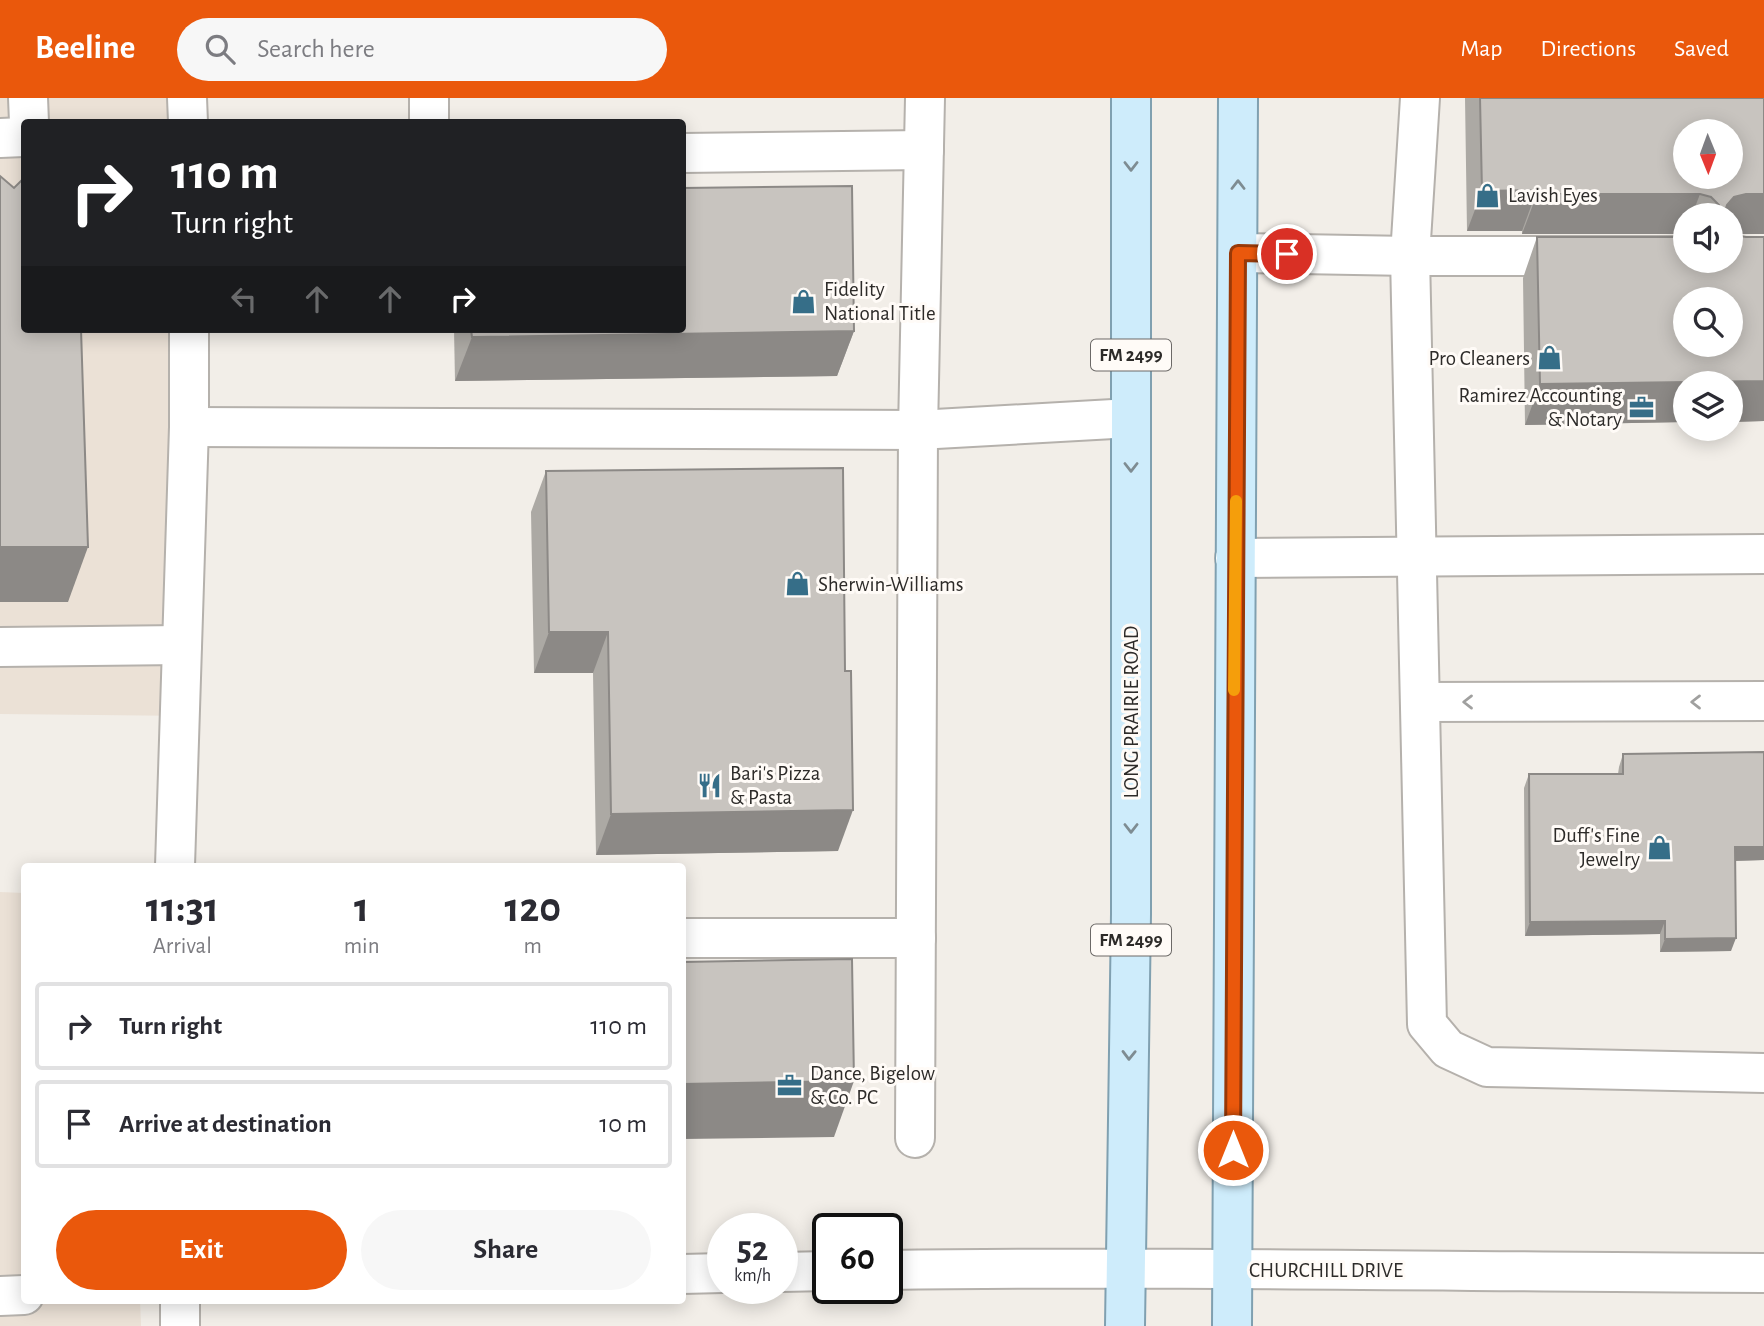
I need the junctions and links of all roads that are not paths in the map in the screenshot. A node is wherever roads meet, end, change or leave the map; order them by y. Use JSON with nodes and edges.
{"nodes":[{"id":1,"x":28,"y":98,"type":"edge"},
{"id":2,"x":187,"y":98,"type":"edge"},
{"id":3,"x":429,"y":98,"type":"edge"},
{"id":4,"x":925,"y":98,"type":"edge"},
{"id":5,"x":1131,"y":98,"type":"edge"},
{"id":6,"x":1238,"y":98,"type":"edge"},
{"id":7,"x":1420,"y":98,"type":"edge"},
{"id":8,"x":29,"y":119,"type":"edge"},
{"id":9,"x":188,"y":119,"type":"edge"},
{"id":10,"x":429,"y":119,"type":"edge"},
{"id":11,"x":21,"y":137,"type":"edge"},
{"id":12,"x":0,"y":138,"type":"edge"},
{"id":13,"x":924,"y":150,"type":"junction"},
{"id":14,"x":686,"y":153,"type":"edge"},
{"id":15,"x":1238,"y":253,"type":"junction"},
{"id":16,"x":1410,"y":256,"type":"junction"},
{"id":17,"x":1673,"y":256,"type":"edge"},
{"id":18,"x":189,"y":333,"type":"edge"},
{"id":19,"x":1131,"y":418,"type":"junction"},
{"id":20,"x":189,"y":427,"type":"junction"},
{"id":21,"x":918,"y":430,"type":"junction"},
{"id":22,"x":1764,"y":554,"type":"edge"},
{"id":23,"x":1235,"y":558,"type":"junction"},
{"id":24,"x":1418,"y":558,"type":"junction"},
{"id":25,"x":182,"y":645,"type":"junction"},
{"id":26,"x":0,"y":647,"type":"edge"},
{"id":27,"x":1764,"y":701,"type":"edge"},
{"id":28,"x":1421,"y":702,"type":"junction"},
{"id":29,"x":175,"y":863,"type":"edge"},
{"id":30,"x":686,"y":938,"type":"edge"},
{"id":31,"x":916,"y":938,"type":"junction"},
{"id":32,"x":1764,"y":1073,"type":"edge"},
{"id":33,"x":915,"y":1138,"type":"dead end"},
{"id":34,"x":1126,"y":1267,"type":"junction"},
{"id":35,"x":903,"y":1270,"type":"edge"},
{"id":36,"x":1232,"y":1270,"type":"junction"},
{"id":37,"x":1764,"y":1273,"type":"edge"},
{"id":38,"x":707,"y":1274,"type":"edge"},
{"id":39,"x":686,"y":1275,"type":"edge"},
{"id":40,"x":21,"y":1295,"type":"edge"},
{"id":41,"x":0,"y":1296,"type":"edge"},
{"id":42,"x":180,"y":1304,"type":"edge"},
{"id":43,"x":180,"y":1326,"type":"edge"},
{"id":44,"x":1125,"y":1326,"type":"edge"},
{"id":45,"x":1232,"y":1326,"type":"edge"}],
"edges":[{"from":1,"to":8,"type":"street"},
{"from":2,"to":9,"type":"street"},
{"from":3,"to":10,"type":"street"},
{"from":4,"to":13,"type":"street"},
{"from":5,"to":19,"type":"main road","name":"LONG PRAIRIE ROAD","number":"FM 2499","one_way":true},
{"from":15,"to":6,"type":"main road","one_way":true},
{"from":7,"to":16,"type":"street"},
{"from":11,"to":12,"type":"street"},
{"from":13,"to":14,"type":"street"},
{"from":13,"to":21,"type":"street"},
{"from":15,"to":16,"type":"street"},
{"from":15,"to":23,"type":"main road"},
{"from":16,"to":17,"type":"street"},
{"from":16,"to":24,"type":"street"},
{"from":18,"to":20,"type":"street"},
{"from":19,"to":21,"type":"street"},
{"from":19,"to":34,"type":"main road","name":"LONG PRAIRIE ROAD","number":"FM 2499","one_way":true},
{"from":20,"to":21,"type":"street"},
{"from":20,"to":25,"type":"street"},
{"from":21,"to":31,"type":"street"},
{"from":22,"to":24,"type":"street"},
{"from":23,"to":24,"type":"street"},
{"from":23,"to":36,"type":"main road"},
{"from":24,"to":28,"type":"street"},
{"from":25,"to":26,"type":"street"},
{"from":25,"to":29,"type":"street"},
{"from":27,"to":28,"type":"street","one_way":true},
{"from":28,"to":32,"type":"street"},
{"from":30,"to":31,"type":"street"},
{"from":31,"to":33,"type":"street"},
{"from":34,"to":35,"type":"street","name":"CHURCHILL DRIVE"},
{"from":34,"to":36,"type":"street","name":"CHURCHILL DRIVE"},
{"from":34,"to":44,"type":"main road","name":"LONG PRAIRIE ROAD","number":"FM 2499"},
{"from":36,"to":37,"type":"street","name":"CHURCHILL DRIVE"},
{"from":36,"to":45,"type":"main road"},
{"from":38,"to":39,"type":"street"},
{"from":40,"to":41,"type":"street"},
{"from":42,"to":43,"type":"street"}]}
